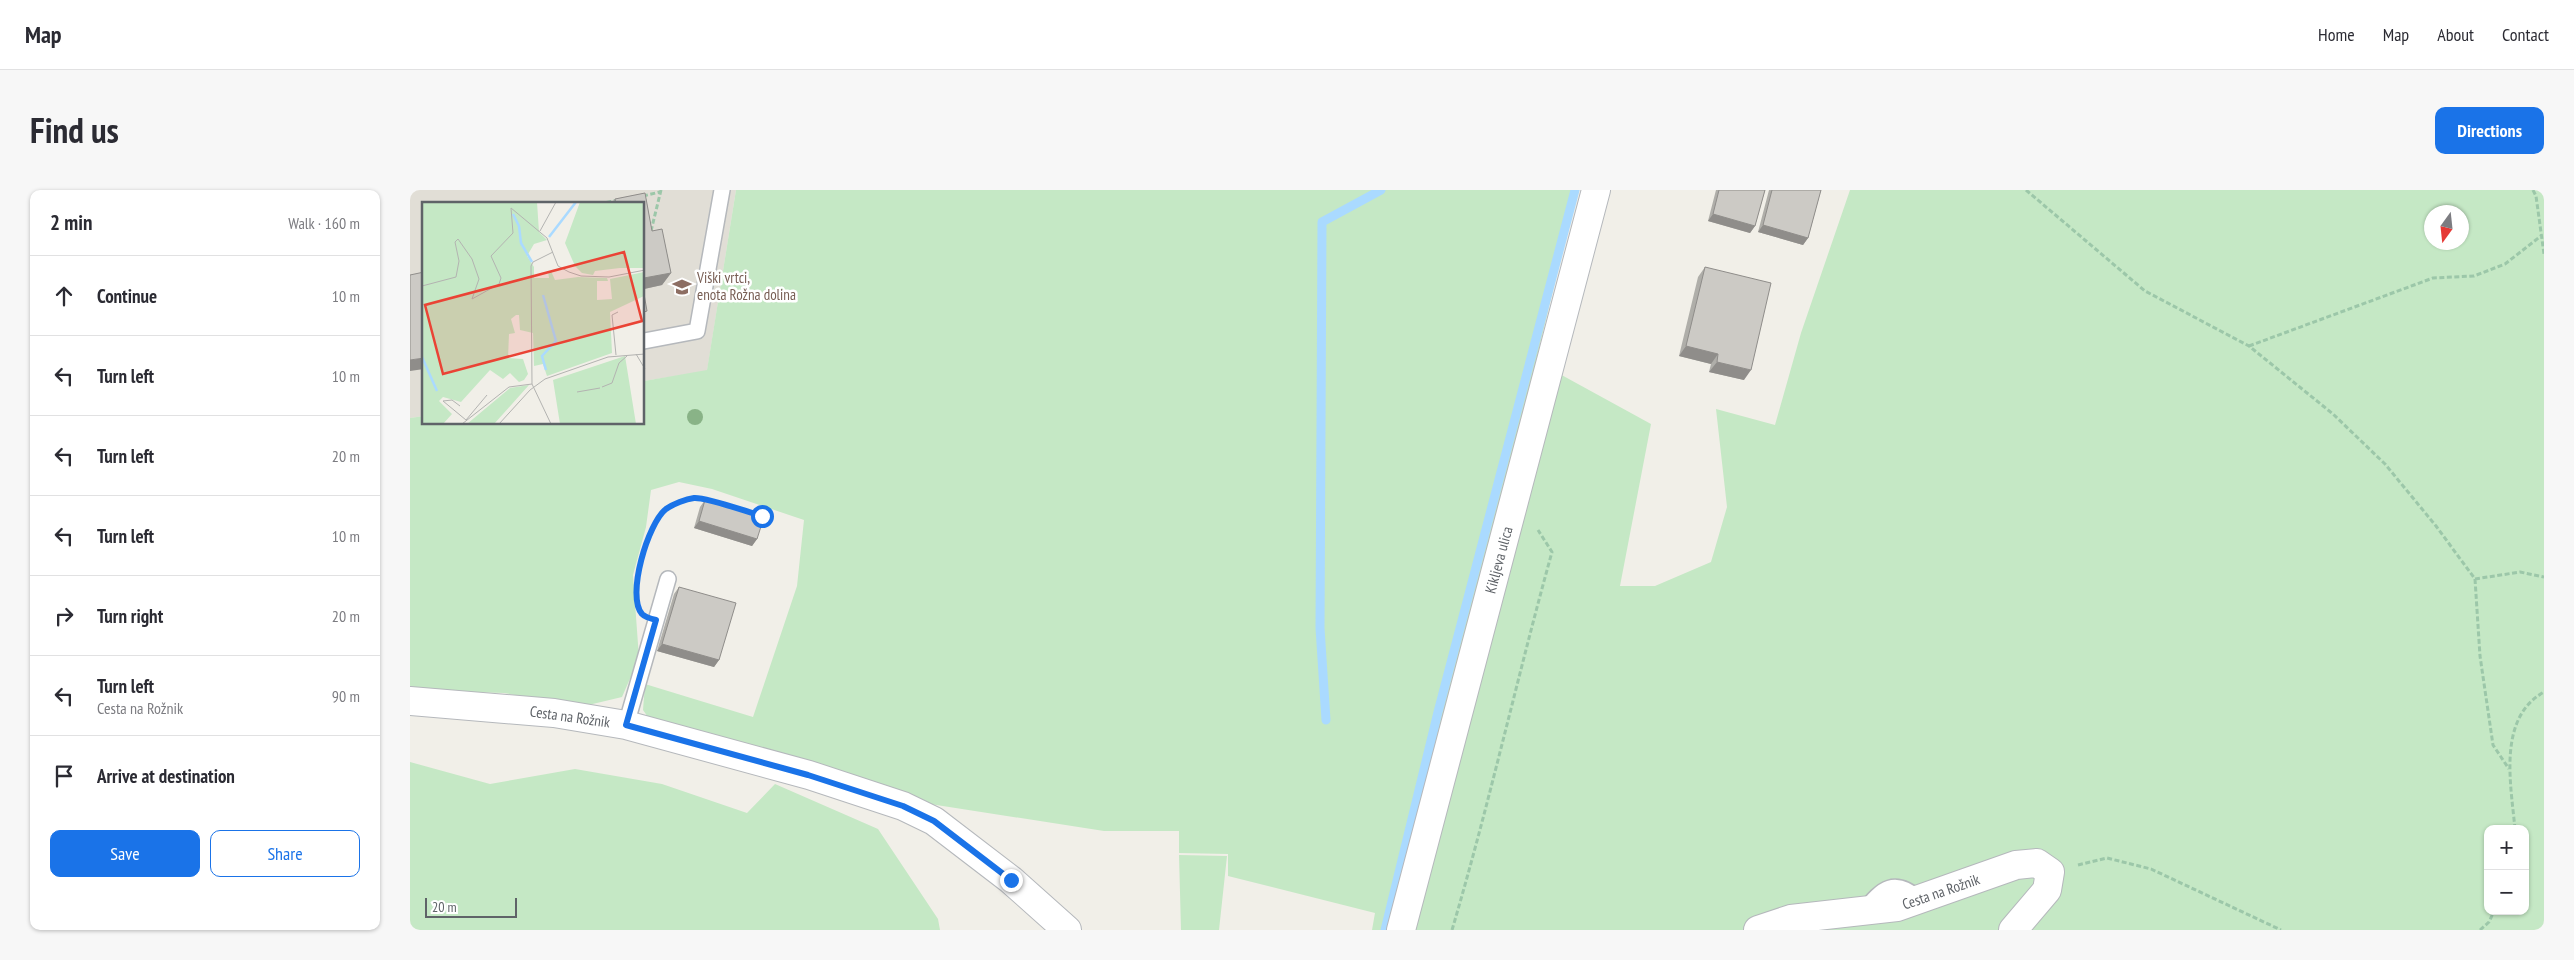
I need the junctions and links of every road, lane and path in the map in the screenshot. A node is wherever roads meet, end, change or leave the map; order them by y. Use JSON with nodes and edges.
{"nodes":[{"id":1,"x":722,"y":190,"type":"edge"},
{"id":2,"x":1596,"y":190,"type":"edge"},
{"id":3,"x":2026,"y":190,"type":"edge"},
{"id":4,"x":2533,"y":190,"type":"edge"},
{"id":5,"x":660,"y":191,"type":"edge"},
{"id":6,"x":634,"y":197,"type":"edge"},
{"id":7,"x":625,"y":199,"type":"edge"},
{"id":8,"x":609,"y":202,"type":"edge"},
{"id":9,"x":2541,"y":236,"type":"junction"},
{"id":10,"x":649,"y":237,"type":"edge"},
{"id":11,"x":2544,"y":254,"type":"edge"},
{"id":12,"x":645,"y":341,"type":"edge"},
{"id":13,"x":2248,"y":346,"type":"junction"},
{"id":14,"x":1516,"y":496,"type":"junction"},
{"id":15,"x":762,"y":516,"type":"edge"},
{"id":16,"x":2544,"y":577,"type":"edge"},
{"id":17,"x":668,"y":579,"type":"dead end"},
{"id":18,"x":2475,"y":579,"type":"junction"},
{"id":19,"x":656,"y":620,"type":"junction"},
{"id":20,"x":2544,"y":692,"type":"edge"},
{"id":21,"x":410,"y":700,"type":"edge"},
{"id":22,"x":626,"y":725,"type":"junction"},
{"id":23,"x":2509,"y":769,"type":"junction"},
{"id":24,"x":2515,"y":825,"type":"edge"},
{"id":25,"x":2050,"y":872,"type":"junction"},
{"id":26,"x":2492,"y":915,"type":"edge"},
{"id":27,"x":1067,"y":930,"type":"edge"},
{"id":28,"x":1401,"y":930,"type":"edge"},
{"id":29,"x":1452,"y":930,"type":"edge"},
{"id":30,"x":1758,"y":930,"type":"edge"},
{"id":31,"x":2013,"y":930,"type":"edge"},
{"id":32,"x":2281,"y":930,"type":"edge"},
{"id":33,"x":2480,"y":930,"type":"edge"}],
"edges":[{"from":1,"to":12,"type":"lane"},
{"from":2,"to":14,"type":"street","name":"Kikljeva ulica"},
{"from":3,"to":13,"type":"path"},
{"from":4,"to":9,"type":"path"},
{"from":5,"to":6,"type":"path"},
{"from":5,"to":10,"type":"path"},
{"from":7,"to":8,"type":"path"},
{"from":9,"to":11,"type":"path"},
{"from":9,"to":13,"type":"path"},
{"from":13,"to":18,"type":"path"},
{"from":14,"to":28,"type":"street","name":"Kikljeva ulica"},
{"from":14,"to":29,"type":"path"},
{"from":15,"to":19,"type":"path"},
{"from":16,"to":18,"type":"path"},
{"from":17,"to":19,"type":"lane"},
{"from":18,"to":23,"type":"path"},
{"from":19,"to":22,"type":"lane"},
{"from":20,"to":23,"type":"path"},
{"from":21,"to":22,"type":"street","name":"Cesta na Rožnik"},
{"from":22,"to":27,"type":"street","name":"Cesta na Rožnik"},
{"from":23,"to":24,"type":"path"},
{"from":25,"to":30,"type":"street","name":"Cesta na Rožnik"},
{"from":25,"to":31,"type":"street"},
{"from":25,"to":32,"type":"path"},
{"from":26,"to":33,"type":"path"}]}
